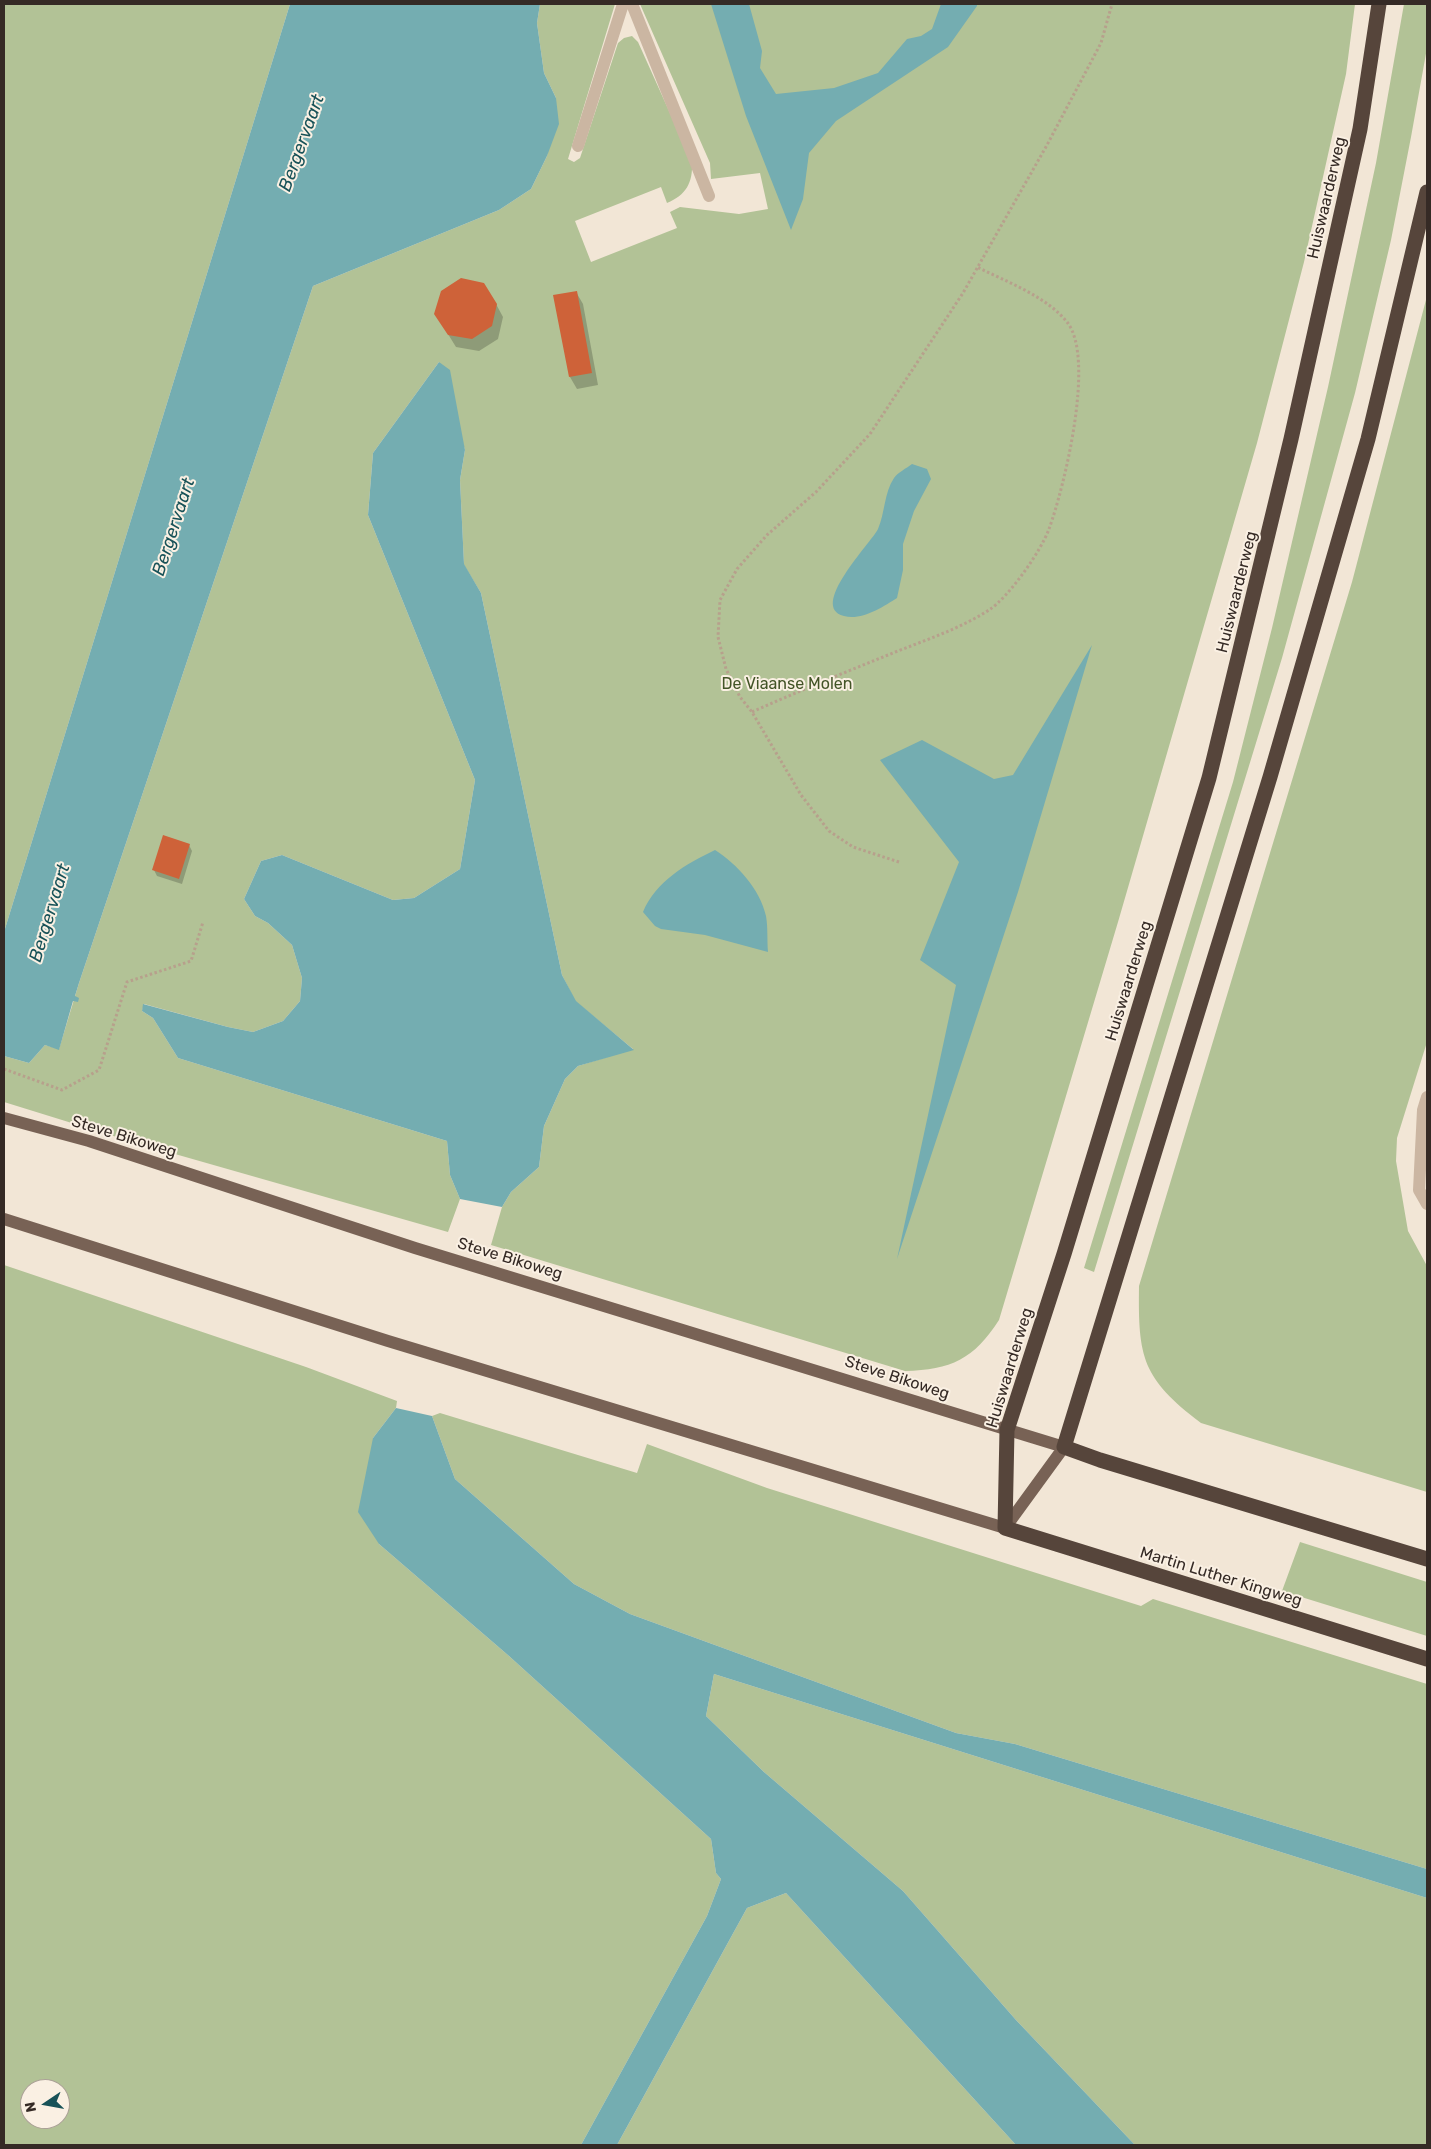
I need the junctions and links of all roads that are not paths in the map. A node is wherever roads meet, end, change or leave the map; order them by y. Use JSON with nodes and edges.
{"nodes":[{"id":1,"x":623,"y":4,"type":"edge"},
{"id":2,"x":632,"y":4,"type":"edge"},
{"id":3,"x":1379,"y":4,"type":"edge"},
{"id":4,"x":578,"y":146,"type":"dead end"},
{"id":5,"x":1427,"y":192,"type":"edge"},
{"id":6,"x":709,"y":196,"type":"dead end"},
{"id":7,"x":1427,"y":1097,"type":"edge"},
{"id":8,"x":4,"y":1118,"type":"edge"},
{"id":9,"x":1427,"y":1204,"type":"edge"},
{"id":10,"x":4,"y":1219,"type":"edge"},
{"id":11,"x":1007,"y":1430,"type":"junction"},
{"id":12,"x":1064,"y":1447,"type":"junction"},
{"id":13,"x":1005,"y":1528,"type":"junction"},
{"id":14,"x":1427,"y":1559,"type":"edge"},
{"id":15,"x":1427,"y":1658,"type":"edge"}],
"edges":[{"from":1,"to":4,"type":"street"},
{"from":2,"to":6,"type":"street"},
{"from":3,"to":11,"type":"highway","name":"Huiswaarderweg"},
{"from":5,"to":12,"type":"highway"},
{"from":7,"to":9,"type":"street"},
{"from":8,"to":11,"type":"main road","name":"Steve Bikoweg"},
{"from":10,"to":13,"type":"main road"},
{"from":11,"to":12,"type":"main road"},
{"from":11,"to":13,"type":"highway","name":"Huiswaarderweg"},
{"from":12,"to":13,"type":"main road"},
{"from":12,"to":14,"type":"highway"},
{"from":13,"to":15,"type":"highway","name":"Martin Luther Kingweg"}]}
